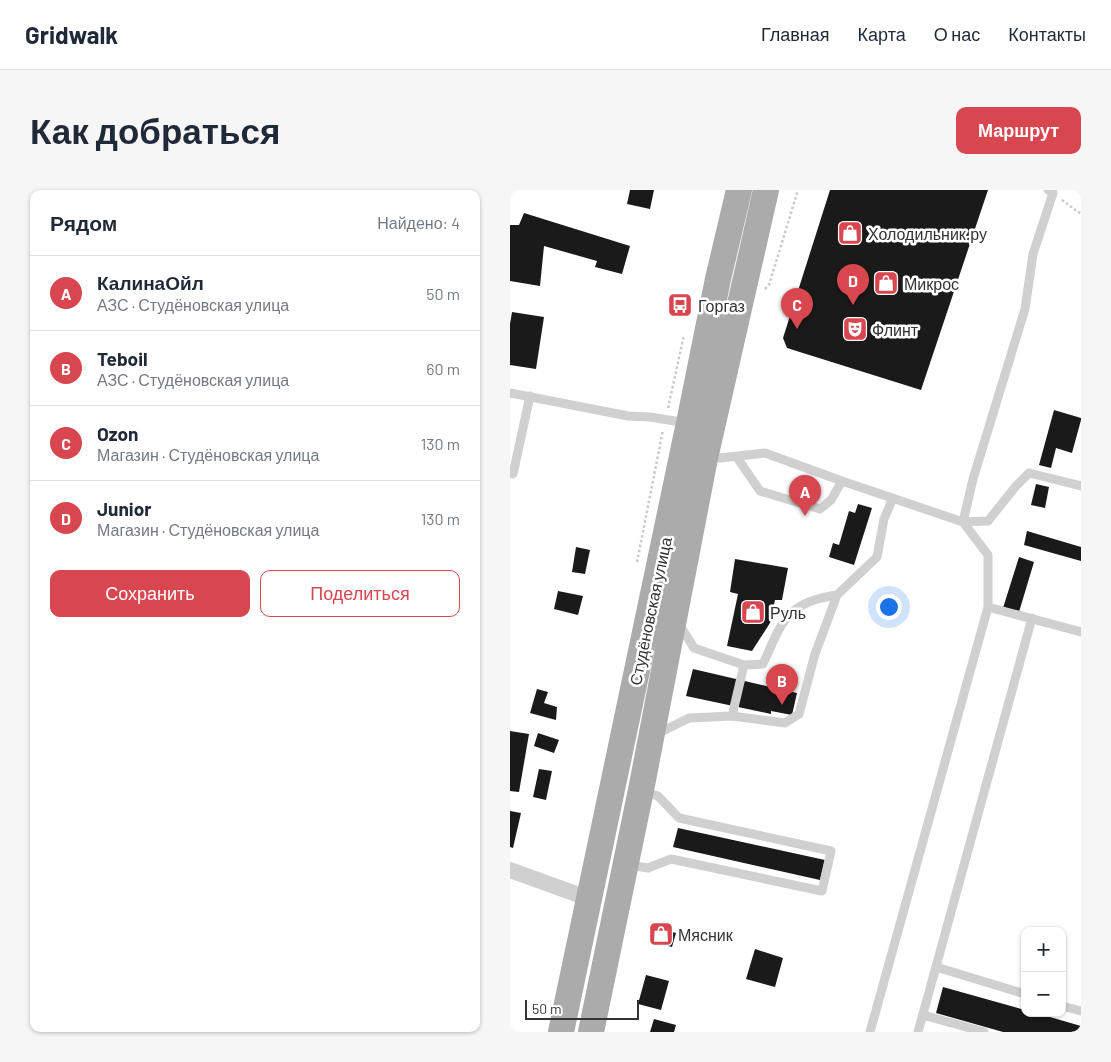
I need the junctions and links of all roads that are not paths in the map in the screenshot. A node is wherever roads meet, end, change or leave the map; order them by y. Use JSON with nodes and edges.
{"nodes":[{"id":1,"x":739,"y":190,"type":"edge"},
{"id":2,"x":766,"y":190,"type":"edge"},
{"id":3,"x":1050,"y":192,"type":"edge"},
{"id":4,"x":510,"y":393,"type":"edge"},
{"id":5,"x":530,"y":396,"type":"junction"},
{"id":6,"x":689,"y":423,"type":"junction"},
{"id":7,"x":736,"y":456,"type":"junction"},
{"id":8,"x":705,"y":458,"type":"junction"},
{"id":9,"x":512,"y":474,"type":"dead end"},
{"id":10,"x":842,"y":482,"type":"junction"},
{"id":11,"x":1081,"y":486,"type":"edge"},
{"id":12,"x":893,"y":498,"type":"junction"},
{"id":13,"x":963,"y":522,"type":"junction"},
{"id":14,"x":837,"y":595,"type":"junction"},
{"id":15,"x":988,"y":606,"type":"junction"},
{"id":16,"x":675,"y":617,"type":"junction"},
{"id":17,"x":1032,"y":618,"type":"junction"},
{"id":18,"x":1081,"y":632,"type":"edge"},
{"id":19,"x":744,"y":665,"type":"junction"},
{"id":20,"x":732,"y":716,"type":"junction"},
{"id":21,"x":650,"y":737,"type":"junction"},
{"id":22,"x":641,"y":790,"type":"junction"},
{"id":23,"x":625,"y":865,"type":"junction"},
{"id":24,"x":510,"y":870,"type":"edge"},
{"id":25,"x":590,"y":899,"type":"junction"},
{"id":26,"x":936,"y":968,"type":"junction"},
{"id":27,"x":1021,"y":993,"type":"edge"},
{"id":28,"x":1066,"y":1007,"type":"edge"},
{"id":29,"x":1081,"y":1011,"type":"edge"},
{"id":30,"x":923,"y":1015,"type":"junction"},
{"id":31,"x":561,"y":1032,"type":"edge"},
{"id":32,"x":591,"y":1032,"type":"edge"},
{"id":33,"x":870,"y":1032,"type":"edge"},
{"id":34,"x":918,"y":1032,"type":"edge"},
{"id":35,"x":984,"y":1032,"type":"edge"}],
"edges":[{"from":1,"to":6,"type":"main road","name":"Студёновская улица"},
{"from":2,"to":8,"type":"main road","name":"Студёновская улица"},
{"from":3,"to":13,"type":"lane"},
{"from":4,"to":5,"type":"lane"},
{"from":5,"to":6,"type":"lane"},
{"from":5,"to":9,"type":"lane"},
{"from":6,"to":25,"type":"main road","name":"Студёновская улица"},
{"from":7,"to":8,"type":"lane"},
{"from":7,"to":10,"type":"lane"},
{"from":7,"to":10,"type":"lane"},
{"from":8,"to":16,"type":"main road","name":"Студёновская улица"},
{"from":10,"to":12,"type":"lane"},
{"from":11,"to":13,"type":"lane"},
{"from":12,"to":13,"type":"lane"},
{"from":12,"to":14,"type":"lane"},
{"from":13,"to":15,"type":"lane"},
{"from":14,"to":19,"type":"lane"},
{"from":14,"to":20,"type":"lane"},
{"from":15,"to":17,"type":"lane"},
{"from":15,"to":33,"type":"lane"},
{"from":16,"to":19,"type":"lane"},
{"from":16,"to":21,"type":"main road","name":"Студёновская улица"},
{"from":17,"to":18,"type":"lane"},
{"from":17,"to":26,"type":"lane"},
{"from":19,"to":20,"type":"lane"},
{"from":20,"to":21,"type":"lane"},
{"from":21,"to":22,"type":"main road","name":"Студёновская улица"},
{"from":22,"to":23,"type":"main road","name":"Студёновская улица"},
{"from":22,"to":23,"type":"lane"},
{"from":23,"to":32,"type":"main road","name":"Студёновская улица"},
{"from":24,"to":25,"type":"street"},
{"from":25,"to":31,"type":"main road","name":"Студёновская улица"},
{"from":26,"to":27,"type":"lane"},
{"from":26,"to":30,"type":"lane"},
{"from":28,"to":29,"type":"lane"},
{"from":30,"to":34,"type":"lane"},
{"from":30,"to":35,"type":"lane"}]}
